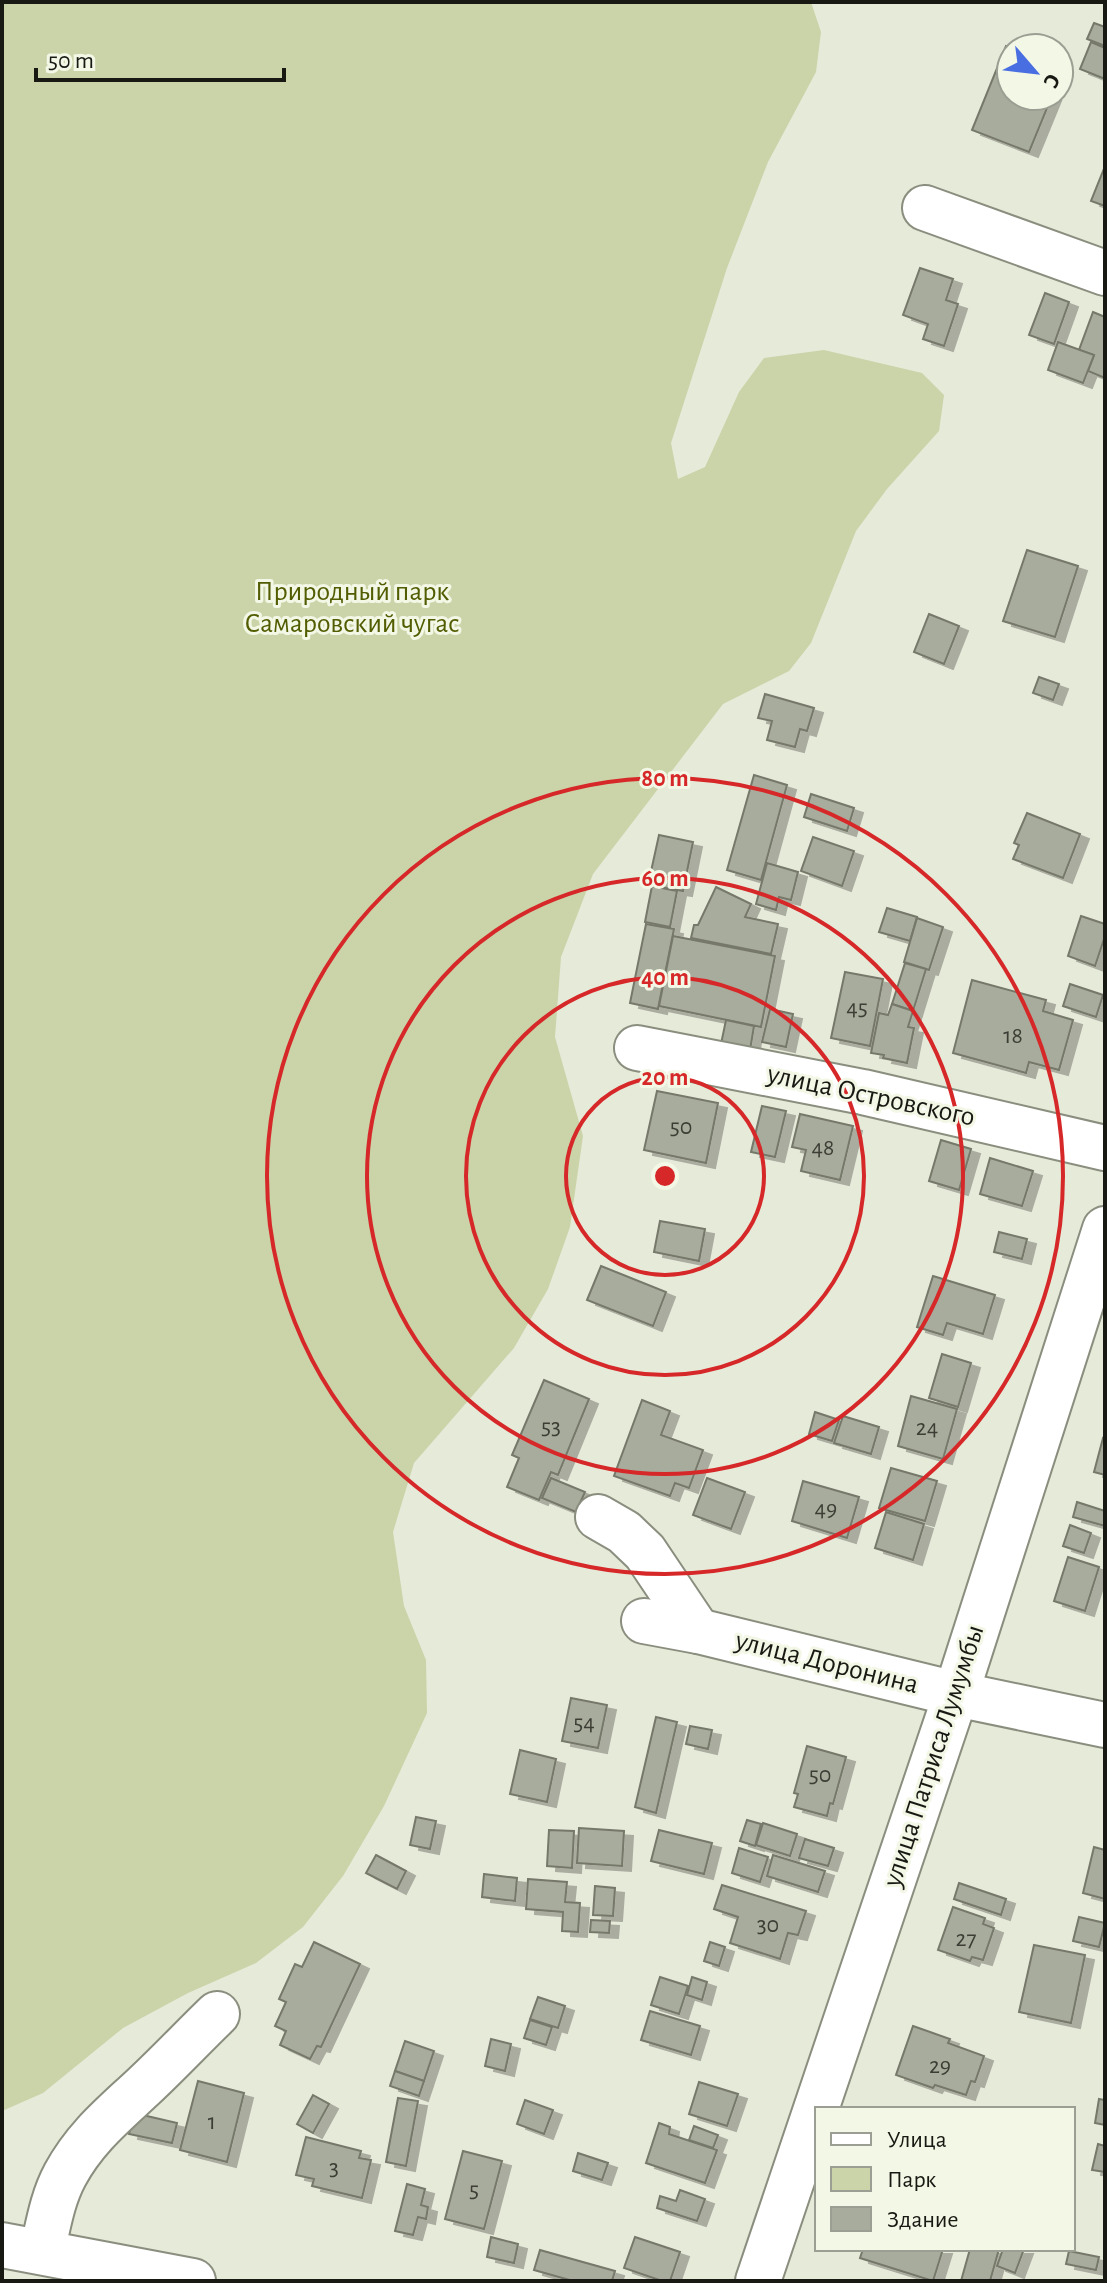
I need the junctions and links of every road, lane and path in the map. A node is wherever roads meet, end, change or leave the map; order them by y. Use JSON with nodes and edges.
{"nodes":[{"id":1,"x":925,"y":208,"type":"dead end"},
{"id":2,"x":1105,"y":273,"type":"edge"},
{"id":3,"x":637,"y":1048,"type":"dead end"},
{"id":4,"x":1105,"y":1148,"type":"edge"},
{"id":5,"x":1105,"y":1229,"type":"edge"},
{"id":6,"x":598,"y":1517,"type":"dead end"},
{"id":7,"x":644,"y":1621,"type":"dead end"},
{"id":8,"x":698,"y":1631,"type":"junction"},
{"id":9,"x":956,"y":1694,"type":"junction"},
{"id":10,"x":1105,"y":1725,"type":"edge"},
{"id":11,"x":217,"y":2014,"type":"dead end"},
{"id":12,"x":817,"y":2107,"type":"edge"},
{"id":13,"x":815,"y":2112,"type":"edge"},
{"id":14,"x":22,"y":2249,"type":"edge"},
{"id":15,"x":193,"y":2281,"type":"edge"},
{"id":16,"x":758,"y":2281,"type":"edge"}],
"edges":[{"from":1,"to":2,"type":"street"},
{"from":3,"to":4,"type":"street","name":"улица Островского"},
{"from":5,"to":9,"type":"street","name":"улица Патриса Лумумбы"},
{"from":6,"to":8,"type":"street"},
{"from":7,"to":8,"type":"street","name":"улица Доронина"},
{"from":8,"to":9,"type":"street","name":"улица Доронина"},
{"from":9,"to":10,"type":"street","name":"улица Доронина"},
{"from":9,"to":12,"type":"street","name":"улица Патриса Лумумбы"},
{"from":11,"to":14,"type":"street"},
{"from":13,"to":16,"type":"street","name":"улица Патриса Лумумбы"},
{"from":14,"to":15,"type":"street"}]}
